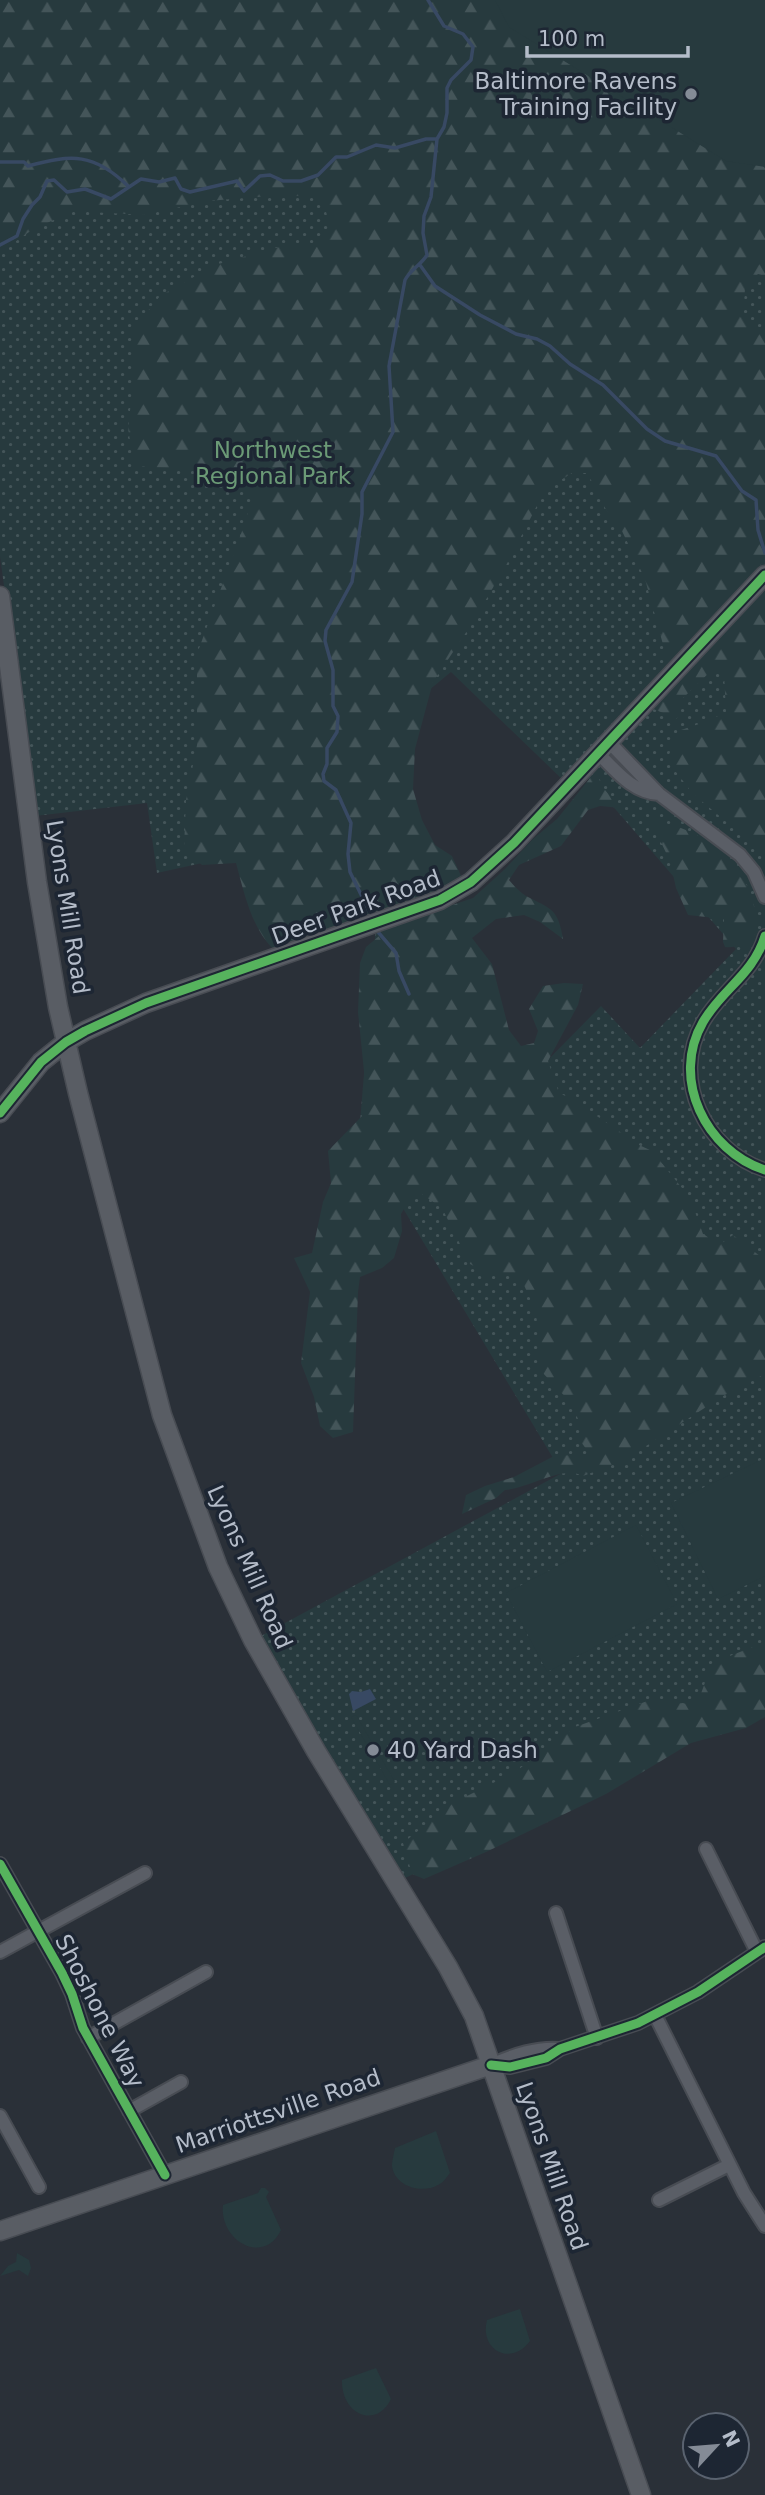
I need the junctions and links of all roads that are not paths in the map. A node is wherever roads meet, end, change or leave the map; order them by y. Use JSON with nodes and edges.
{"nodes":[{"id":1,"x":765,"y":575,"type":"edge"},
{"id":2,"x":0,"y":596,"type":"edge"},
{"id":3,"x":603,"y":748,"type":"junction"},
{"id":4,"x":765,"y":898,"type":"edge"},
{"id":5,"x":765,"y":936,"type":"edge"},
{"id":6,"x":66,"y":1042,"type":"junction"},
{"id":7,"x":0,"y":1113,"type":"edge"},
{"id":8,"x":765,"y":1170,"type":"edge"},
{"id":9,"x":706,"y":1849,"type":"dead end"},
{"id":10,"x":0,"y":1864,"type":"edge"},
{"id":11,"x":145,"y":1873,"type":"dead end"},
{"id":12,"x":556,"y":1913,"type":"dead end"},
{"id":13,"x":38,"y":1931,"type":"junction"},
{"id":14,"x":761,"y":1949,"type":"edge"},
{"id":15,"x":0,"y":1952,"type":"edge"},
{"id":16,"x":206,"y":1972,"type":"dead end"},
{"id":17,"x":655,"y":2015,"type":"junction"},
{"id":18,"x":88,"y":2038,"type":"junction"},
{"id":19,"x":597,"y":2038,"type":"junction"},
{"id":20,"x":491,"y":2065,"type":"junction"},
{"id":21,"x":181,"y":2082,"type":"dead end"},
{"id":22,"x":129,"y":2111,"type":"junction"},
{"id":23,"x":0,"y":2116,"type":"edge"},
{"id":24,"x":729,"y":2165,"type":"junction"},
{"id":25,"x":165,"y":2175,"type":"junction"},
{"id":26,"x":39,"y":2187,"type":"dead end"},
{"id":27,"x":659,"y":2200,"type":"dead end"},
{"id":28,"x":765,"y":2225,"type":"edge"},
{"id":29,"x":0,"y":2231,"type":"edge"},
{"id":30,"x":641,"y":2495,"type":"edge"}],
"edges":[{"from":1,"to":3,"type":"main road","name":"Deer Park Road"},
{"from":2,"to":6,"type":"main road","name":"Lyons Mill Road"},
{"from":3,"to":4,"type":"street"},
{"from":3,"to":6,"type":"main road","name":"Deer Park Road"},
{"from":5,"to":8,"type":"street"},
{"from":6,"to":7,"type":"main road","name":"Deer Park Road"},
{"from":6,"to":20,"type":"main road","name":"Lyons Mill Road"},
{"from":9,"to":14,"type":"street"},
{"from":10,"to":13,"type":"street","name":"Shoshone Way"},
{"from":11,"to":13,"type":"street"},
{"from":12,"to":19,"type":"street"},
{"from":13,"to":15,"type":"street"},
{"from":13,"to":18,"type":"street","name":"Shoshone Way"},
{"from":14,"to":17,"type":"street","name":"Marriottsville Road"},
{"from":16,"to":18,"type":"street"},
{"from":17,"to":19,"type":"street","name":"Marriottsville Road"},
{"from":17,"to":24,"type":"street"},
{"from":18,"to":22,"type":"street","name":"Shoshone Way"},
{"from":19,"to":20,"type":"street","name":"Marriottsville Road"},
{"from":20,"to":25,"type":"main road","name":"Marriottsville Road"},
{"from":20,"to":30,"type":"main road","name":"Lyons Mill Road"},
{"from":21,"to":22,"type":"street"},
{"from":22,"to":25,"type":"street","name":"Shoshone Way"},
{"from":23,"to":26,"type":"street"},
{"from":24,"to":27,"type":"street"},
{"from":24,"to":28,"type":"street"},
{"from":25,"to":29,"type":"main road","name":"Marriottsville Road"}]}
